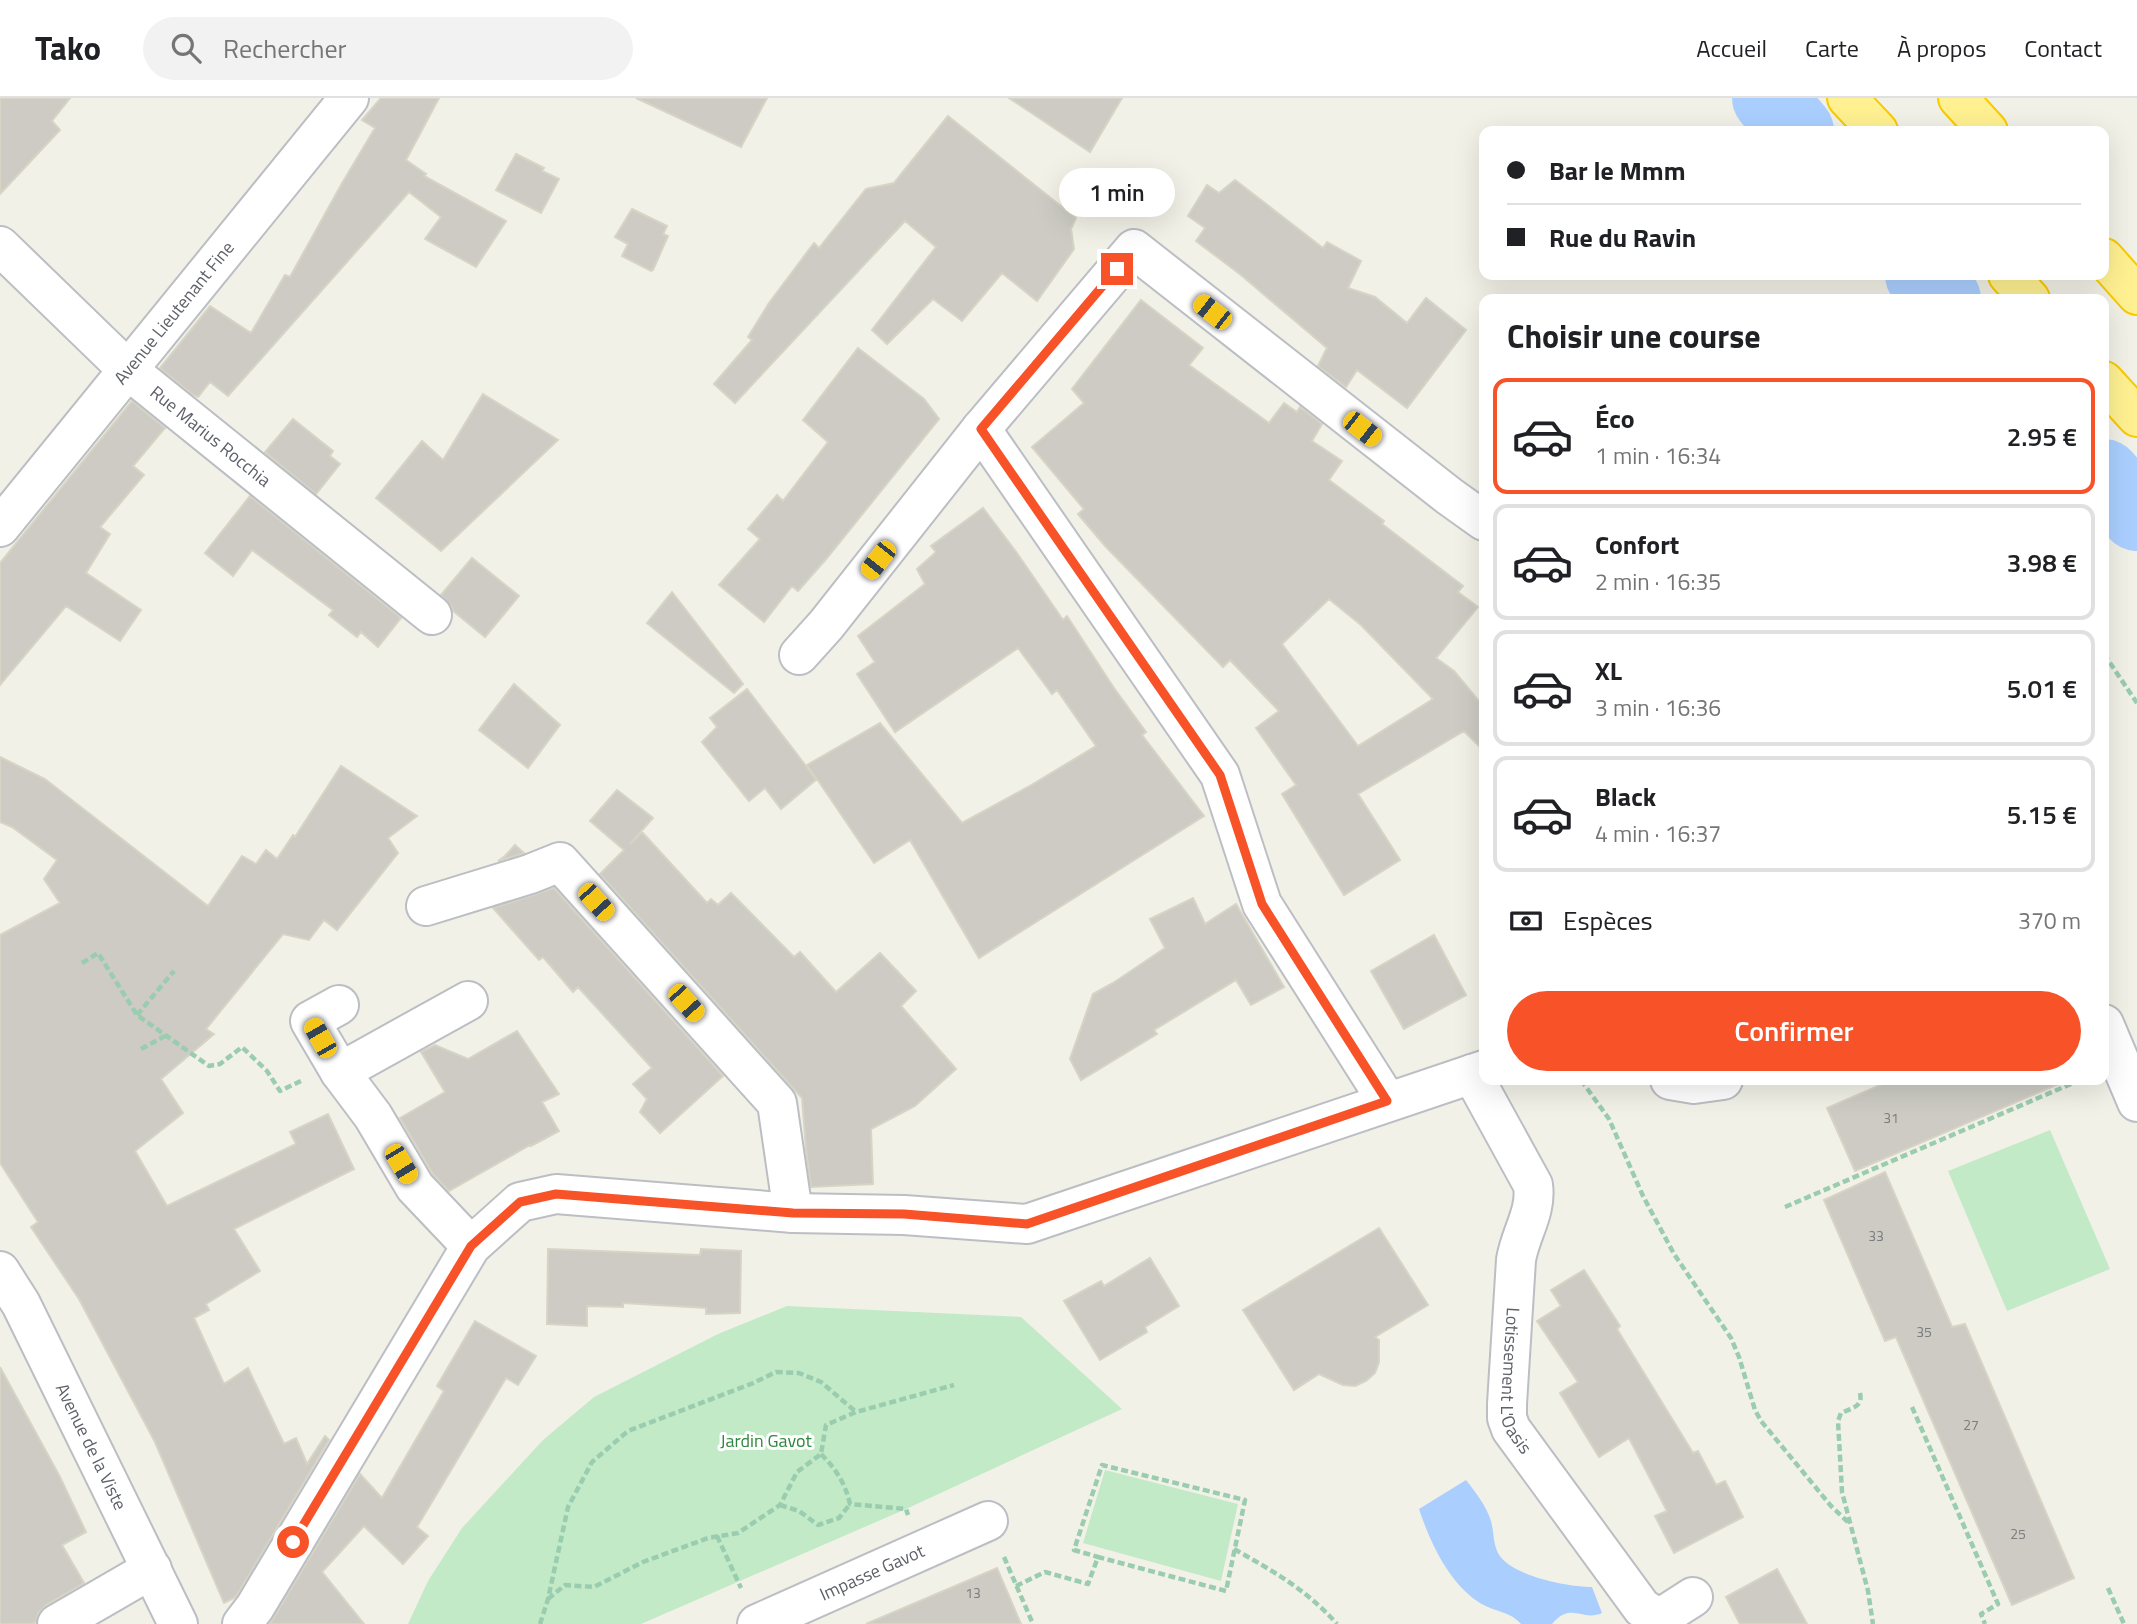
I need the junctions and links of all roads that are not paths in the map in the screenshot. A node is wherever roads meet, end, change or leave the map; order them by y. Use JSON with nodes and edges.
{"nodes":[{"id":1,"x":349,"y":98,"type":"edge"},
{"id":2,"x":1847,"y":98,"type":"edge"},
{"id":3,"x":1958,"y":98,"type":"edge"},
{"id":4,"x":1873,"y":126,"type":"edge"},
{"id":5,"x":1983,"y":126,"type":"edge"},
{"id":6,"x":0,"y":246,"type":"edge"},
{"id":7,"x":2109,"y":264,"type":"edge"},
{"id":8,"x":2013,"y":280,"type":"edge"},
{"id":9,"x":2025,"y":294,"type":"edge"},
{"id":10,"x":2137,"y":295,"type":"edge"},
{"id":11,"x":128,"y":370,"type":"junction"},
{"id":12,"x":2109,"y":386,"type":"edge"},
{"id":13,"x":2137,"y":418,"type":"edge"},
{"id":14,"x":981,"y":429,"type":"junction"},
{"id":15,"x":1479,"y":518,"type":"edge"},
{"id":16,"x":0,"y":527,"type":"edge"},
{"id":17,"x":432,"y":615,"type":"dead end"},
{"id":18,"x":799,"y":655,"type":"dead end"},
{"id":19,"x":426,"y":906,"type":"dead end"},
{"id":20,"x":468,"y":1001,"type":"dead end"},
{"id":21,"x":339,"y":1005,"type":"dead end"},
{"id":22,"x":2109,"y":1036,"type":"edge"},
{"id":23,"x":340,"y":1072,"type":"junction"},
{"id":24,"x":1478,"y":1072,"type":"edge"},
{"id":25,"x":1484,"y":1085,"type":"edge"},
{"id":26,"x":1387,"y":1101,"type":"junction"},
{"id":27,"x":2137,"y":1102,"type":"edge"},
{"id":28,"x":793,"y":1213,"type":"junction"},
{"id":29,"x":471,"y":1246,"type":"junction"},
{"id":30,"x":0,"y":1271,"type":"edge"},
{"id":31,"x":11,"y":1307,"type":"edge"},
{"id":32,"x":988,"y":1521,"type":"road end"},
{"id":33,"x":152,"y":1569,"type":"junction"},
{"id":34,"x":1693,"y":1597,"type":"dead end"},
{"id":35,"x":57,"y":1624,"type":"edge"},
{"id":36,"x":178,"y":1624,"type":"edge"},
{"id":37,"x":242,"y":1624,"type":"edge"},
{"id":38,"x":758,"y":1624,"type":"edge"}],
"edges":[{"from":1,"to":11,"type":"street","name":"Avenue Lieutenant Fine"},
{"from":2,"to":4,"type":"highway"},
{"from":3,"to":5,"type":"highway"},
{"from":6,"to":11,"type":"street","name":"Rue Marius Rocchia"},
{"from":7,"to":10,"type":"highway"},
{"from":8,"to":9,"type":"highway"},
{"from":11,"to":16,"type":"street","name":"Avenue Lieutenant Fine"},
{"from":11,"to":17,"type":"street","name":"Rue Marius Rocchia"},
{"from":12,"to":13,"type":"highway"},
{"from":14,"to":15,"type":"street"},
{"from":14,"to":18,"type":"street"},
{"from":14,"to":26,"type":"street"},
{"from":19,"to":28,"type":"street"},
{"from":20,"to":23,"type":"street"},
{"from":21,"to":23,"type":"street"},
{"from":22,"to":27,"type":"street"},
{"from":23,"to":29,"type":"street"},
{"from":24,"to":26,"type":"street"},
{"from":25,"to":34,"type":"street","name":"Lotissement L'Oasis"},
{"from":26,"to":28,"type":"street"},
{"from":28,"to":29,"type":"street"},
{"from":29,"to":37,"type":"street"},
{"from":30,"to":31,"type":"street","name":"Avenue de la Viste"},
{"from":31,"to":33,"type":"street","name":"Avenue de la Viste"},
{"from":32,"to":38,"type":"street","name":"Impasse Gavot"},
{"from":33,"to":35,"type":"street"},
{"from":33,"to":36,"type":"street","name":"Avenue de la Viste"}]}
